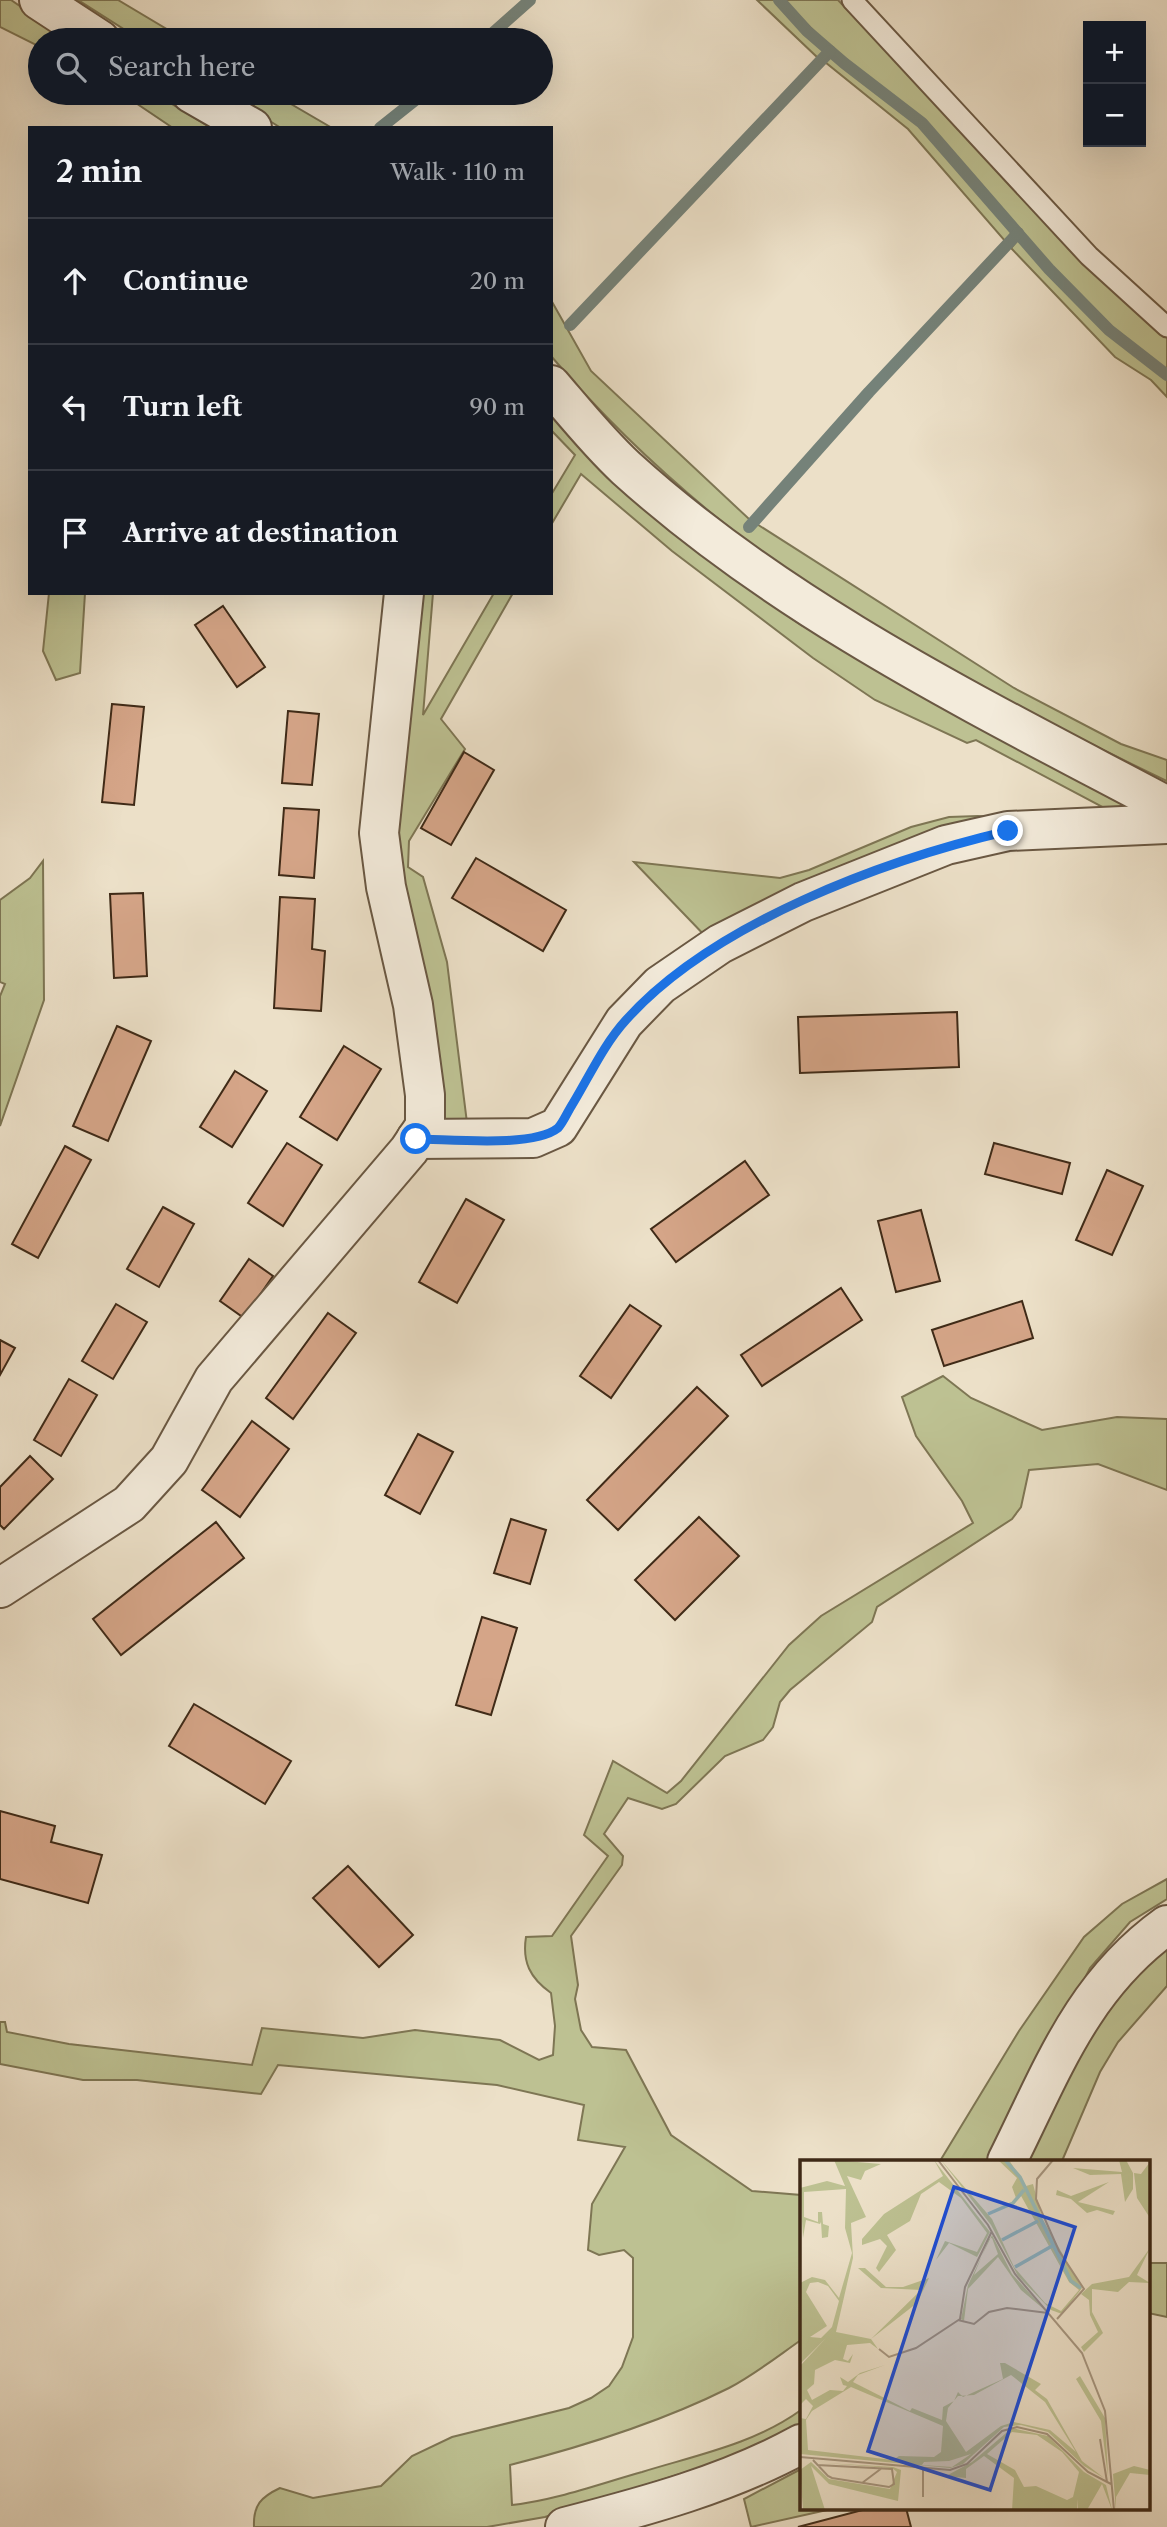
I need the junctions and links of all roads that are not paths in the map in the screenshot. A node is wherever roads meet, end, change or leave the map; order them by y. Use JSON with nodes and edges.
{"nodes":[{"id":1,"x":39,"y":0,"type":"edge"},
{"id":2,"x":852,"y":0,"type":"edge"},
{"id":3,"x":82,"y":28,"type":"edge"},
{"id":4,"x":212,"y":105,"type":"edge"},
{"id":5,"x":249,"y":126,"type":"edge"},
{"id":6,"x":1167,"y":327,"type":"edge"},
{"id":7,"x":553,"y":387,"type":"edge"},
{"id":8,"x":404,"y":595,"type":"edge"},
{"id":9,"x":1167,"y":806,"type":"edge"},
{"id":10,"x":1167,"y":824,"type":"edge"},
{"id":11,"x":416,"y":1139,"type":"junction"},
{"id":12,"x":0,"y":1588,"type":"edge"},
{"id":13,"x":1167,"y":1925,"type":"edge"},
{"id":14,"x":1008,"y":2160,"type":"edge"},
{"id":15,"x":800,"y":2445,"type":"edge"},
{"id":16,"x":565,"y":2527,"type":"edge"}],
"edges":[{"from":1,"to":3,"type":"street"},
{"from":2,"to":6,"type":"lane"},
{"from":4,"to":5,"type":"street"},
{"from":7,"to":9,"type":"street"},
{"from":8,"to":11,"type":"street"},
{"from":10,"to":11,"type":"street"},
{"from":11,"to":12,"type":"street"},
{"from":13,"to":14,"type":"street"},
{"from":15,"to":16,"type":"street"}]}
